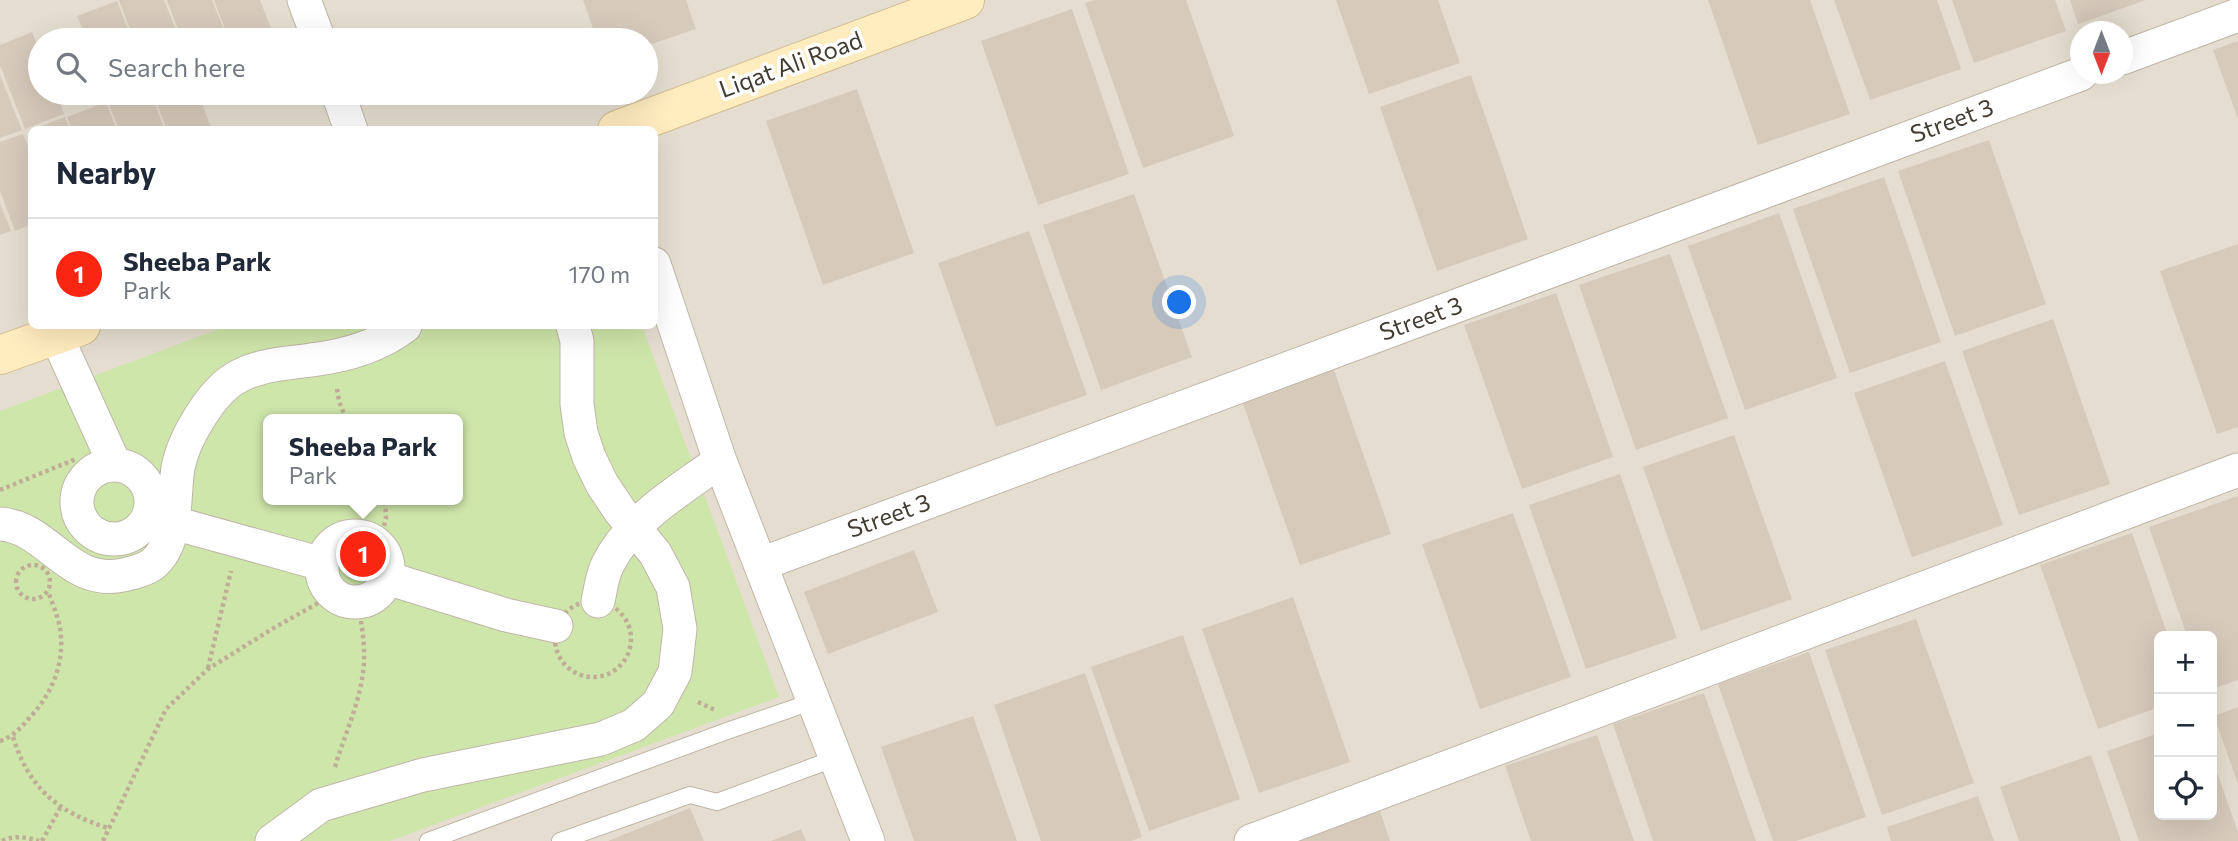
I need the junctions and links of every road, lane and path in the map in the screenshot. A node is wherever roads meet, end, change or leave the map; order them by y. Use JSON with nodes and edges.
{"nodes":[{"id":1,"x":304,"y":0,"type":"edge"},
{"id":2,"x":965,"y":0,"type":"edge"},
{"id":3,"x":2238,"y":15,"type":"edge"},
{"id":4,"x":314,"y":28,"type":"edge"},
{"id":5,"x":2133,"y":54,"type":"edge"},
{"id":6,"x":2070,"y":78,"type":"edge"},
{"id":7,"x":342,"y":105,"type":"edge"},
{"id":8,"x":350,"y":126,"type":"edge"},
{"id":9,"x":629,"y":126,"type":"edge"},
{"id":10,"x":658,"y":276,"type":"edge"},
{"id":11,"x":401,"y":329,"type":"edge"},
{"id":12,"x":574,"y":329,"type":"edge"},
{"id":13,"x":68,"y":330,"type":"edge"},
{"id":14,"x":0,"y":355,"type":"edge"},
{"id":15,"x":111,"y":456,"type":"junction"},
{"id":16,"x":720,"y":461,"type":"junction"},
{"id":17,"x":2238,"y":470,"type":"edge"},
{"id":18,"x":0,"y":490,"type":"edge"},
{"id":19,"x":385,"y":505,"type":"edge"},
{"id":20,"x":161,"y":519,"type":"junction"},
{"id":21,"x":0,"y":524,"type":"edge"},
{"id":22,"x":634,"y":527,"type":"junction"},
{"id":23,"x":239,"y":539,"type":"junction"},
{"id":24,"x":383,"y":562,"type":"junction"},
{"id":25,"x":322,"y":564,"type":"junction"},
{"id":26,"x":761,"y":564,"type":"junction"},
{"id":27,"x":48,"y":591,"type":"junction"},
{"id":28,"x":346,"y":598,"type":"junction"},
{"id":29,"x":598,"y":601,"type":"junction"},
{"id":30,"x":556,"y":626,"type":"junction"},
{"id":31,"x":208,"y":669,"type":"junction"},
{"id":32,"x":668,"y":687,"type":"junction"},
{"id":33,"x":814,"y":701,"type":"junction"},
{"id":34,"x":727,"y":731,"type":"junction"},
{"id":35,"x":13,"y":736,"type":"junction"},
{"id":36,"x":0,"y":741,"type":"edge"},
{"id":37,"x":836,"y":758,"type":"junction"},
{"id":38,"x":321,"y":805,"type":"junction"},
{"id":39,"x":60,"y":808,"type":"junction"},
{"id":40,"x":108,"y":828,"type":"junction"},
{"id":41,"x":2,"y":841,"type":"edge"},
{"id":42,"x":41,"y":841,"type":"edge"},
{"id":43,"x":103,"y":841,"type":"edge"},
{"id":44,"x":272,"y":841,"type":"edge"},
{"id":45,"x":428,"y":841,"type":"edge"},
{"id":46,"x":560,"y":841,"type":"edge"},
{"id":47,"x":868,"y":841,"type":"edge"},
{"id":48,"x":1251,"y":841,"type":"edge"}],
"edges":[{"from":1,"to":4,"type":"street"},
{"from":2,"to":9,"type":"street","name":"Liqat Ali Road"},
{"from":3,"to":5,"type":"street"},
{"from":6,"to":26,"type":"street","name":"Street 3"},
{"from":7,"to":8,"type":"street"},
{"from":10,"to":16,"type":"street"},
{"from":11,"to":20,"type":"street"},
{"from":12,"to":22,"type":"street"},
{"from":13,"to":14,"type":"street"},
{"from":13,"to":15,"type":"street"},
{"from":15,"to":18,"type":"path"},
{"from":15,"to":20,"type":"street"},
{"from":15,"to":20,"type":"street"},
{"from":16,"to":22,"type":"street"},
{"from":16,"to":26,"type":"street"},
{"from":17,"to":48,"type":"street"},
{"from":19,"to":24,"type":"path"},
{"from":20,"to":21,"type":"street"},
{"from":20,"to":23,"type":"street"},
{"from":22,"to":29,"type":"street"},
{"from":22,"to":32,"type":"street"},
{"from":23,"to":25,"type":"street"},
{"from":23,"to":31,"type":"path"},
{"from":24,"to":25,"type":"street"},
{"from":24,"to":28,"type":"street"},
{"from":24,"to":30,"type":"street"},
{"from":25,"to":28,"type":"street"},
{"from":26,"to":33,"type":"street"},
{"from":27,"to":27,"type":"path"},
{"from":27,"to":35,"type":"path"},
{"from":28,"to":31,"type":"path"},
{"from":28,"to":38,"type":"path"},
{"from":29,"to":30,"type":"path"},
{"from":29,"to":30,"type":"path"},
{"from":31,"to":40,"type":"path"},
{"from":32,"to":34,"type":"path"},
{"from":32,"to":38,"type":"street"},
{"from":33,"to":34,"type":"lane"},
{"from":33,"to":37,"type":"street"},
{"from":34,"to":45,"type":"lane"},
{"from":35,"to":36,"type":"path"},
{"from":35,"to":39,"type":"path"},
{"from":37,"to":46,"type":"lane"},
{"from":37,"to":47,"type":"street"},
{"from":38,"to":44,"type":"street"},
{"from":39,"to":40,"type":"path"},
{"from":39,"to":42,"type":"path"},
{"from":40,"to":43,"type":"path"},
{"from":41,"to":42,"type":"path"}]}
